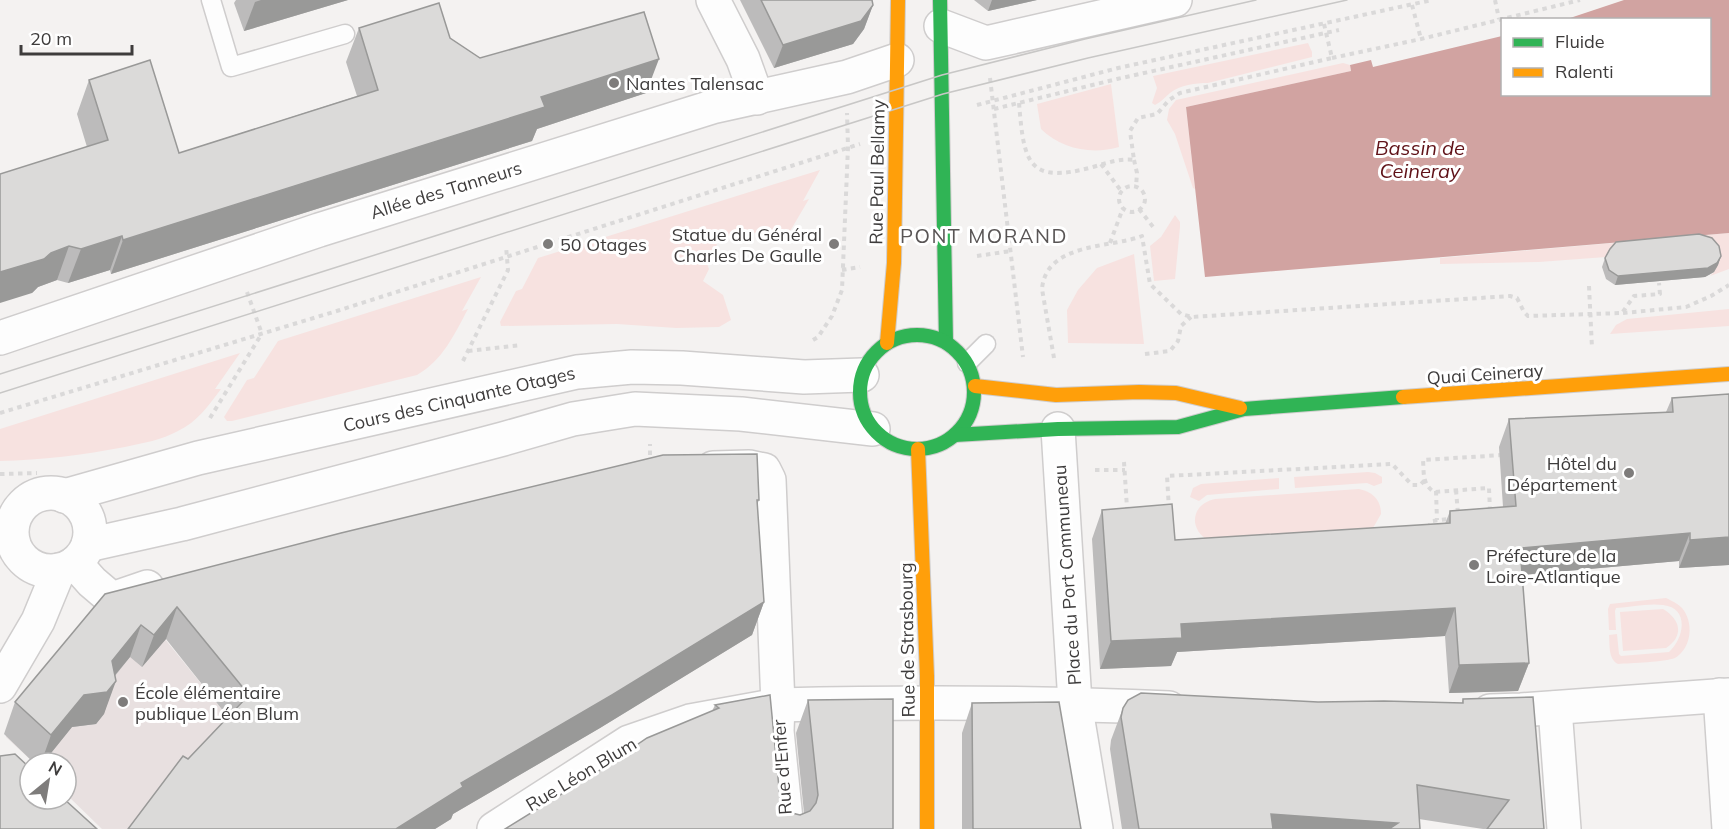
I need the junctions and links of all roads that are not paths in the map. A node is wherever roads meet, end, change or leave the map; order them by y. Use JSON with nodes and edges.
{"nodes":[{"id":1,"x":211,"y":0,"type":"edge"},
{"id":2,"x":713,"y":0,"type":"edge"},
{"id":3,"x":898,"y":0,"type":"edge"},
{"id":4,"x":1175,"y":0,"type":"edge"},
{"id":5,"x":940,"y":13,"type":"edge"},
{"id":6,"x":345,"y":34,"type":"dead end"},
{"id":7,"x":897,"y":60,"type":"junction"},
{"id":8,"x":757,"y":98,"type":"junction"},
{"id":9,"x":0,"y":338,"type":"edge"},
{"id":10,"x":946,"y":342,"type":"junction"},
{"id":11,"x":887,"y":343,"type":"junction"},
{"id":12,"x":986,"y":344,"type":"dead end"},
{"id":13,"x":967,"y":363,"type":"junction"},
{"id":14,"x":1729,"y":374,"type":"edge"},
{"id":15,"x":862,"y":375,"type":"junction"},
{"id":16,"x":975,"y":386,"type":"junction"},
{"id":17,"x":1244,"y":409,"type":"junction"},
{"id":18,"x":873,"y":429,"type":"junction"},
{"id":19,"x":1058,"y":429,"type":"junction"},
{"id":20,"x":955,"y":435,"type":"junction"},
{"id":21,"x":918,"y":449,"type":"junction"},
{"id":22,"x":681,"y":468,"type":"edge"},
{"id":23,"x":64,"y":496,"type":"junction"},
{"id":24,"x":9,"y":529,"type":"edge"},
{"id":25,"x":74,"y":559,"type":"junction"},
{"id":26,"x":177,"y":579,"type":"edge"},
{"id":27,"x":0,"y":686,"type":"edge"},
{"id":28,"x":1724,"y":695,"type":"edge"},
{"id":29,"x":927,"y":702,"type":"junction"},
{"id":30,"x":1075,"y":703,"type":"junction"},
{"id":31,"x":778,"y":705,"type":"junction"},
{"id":32,"x":1554,"y":708,"type":"junction"},
{"id":33,"x":1202,"y":710,"type":"edge"},
{"id":34,"x":1462,"y":711,"type":"edge"},
{"id":35,"x":494,"y":829,"type":"edge"},
{"id":36,"x":787,"y":829,"type":"edge"},
{"id":37,"x":927,"y":829,"type":"edge"},
{"id":38,"x":1096,"y":829,"type":"edge"},
{"id":39,"x":1564,"y":829,"type":"edge"},
{"id":40,"x":1729,"y":829,"type":"edge"}],
"edges":[{"from":1,"to":6,"type":"lane"},
{"from":2,"to":8,"type":"street"},
{"from":3,"to":7,"type":"main road","name":"Rue Paul Bellamy"},
{"from":4,"to":5,"type":"street"},
{"from":5,"to":10,"type":"main road"},
{"from":7,"to":8,"type":"street","name":"Allée des Tanneurs"},
{"from":7,"to":11,"type":"main road","name":"Rue Paul Bellamy"},
{"from":8,"to":9,"type":"street","name":"Allée des Tanneurs"},
{"from":10,"to":11,"type":"main road"},
{"from":10,"to":13,"type":"main road"},
{"from":11,"to":15,"type":"main road"},
{"from":12,"to":13,"type":"lane"},
{"from":13,"to":16,"type":"main road"},
{"from":14,"to":17,"type":"main road","name":"Quai Ceineray"},
{"from":15,"to":18,"type":"main road"},
{"from":15,"to":23,"type":"street","name":"Cours des Cinquante Otages"},
{"from":16,"to":17,"type":"main road","name":"Quai Ceineray"},
{"from":16,"to":20,"type":"main road"},
{"from":17,"to":19,"type":"main road","name":"Quai Ceineray"},
{"from":18,"to":21,"type":"main road"},
{"from":18,"to":25,"type":"street","name":"Cours des Cinquante Otages"},
{"from":19,"to":20,"type":"main road","name":"Quai Ceineray"},
{"from":19,"to":30,"type":"street","name":"Place du Port Communeau"},
{"from":20,"to":21,"type":"main road"},
{"from":21,"to":29,"type":"main road","name":"Rue de Strasbourg"},
{"from":22,"to":31,"type":"street"},
{"from":23,"to":24,"type":"street","name":"Cours des Cinquante Otages"},
{"from":23,"to":25,"type":"street"},
{"from":24,"to":25,"type":"street","name":"Cours des Cinquante Otages"},
{"from":25,"to":26,"type":"street"},
{"from":25,"to":27,"type":"street"},
{"from":28,"to":32,"type":"street"},
{"from":28,"to":40,"type":"street"},
{"from":29,"to":30,"type":"street","name":"Place du Port Communeau"},
{"from":29,"to":31,"type":"street","name":"Place du Port Communeau"},
{"from":29,"to":37,"type":"main road","name":"Rue de Strasbourg"},
{"from":30,"to":33,"type":"street"},
{"from":30,"to":38,"type":"street"},
{"from":31,"to":35,"type":"street","name":"Rue Léon Blum"},
{"from":31,"to":36,"type":"street","name":"Rue d'Enfer"},
{"from":32,"to":34,"type":"street"},
{"from":32,"to":39,"type":"street"}]}
